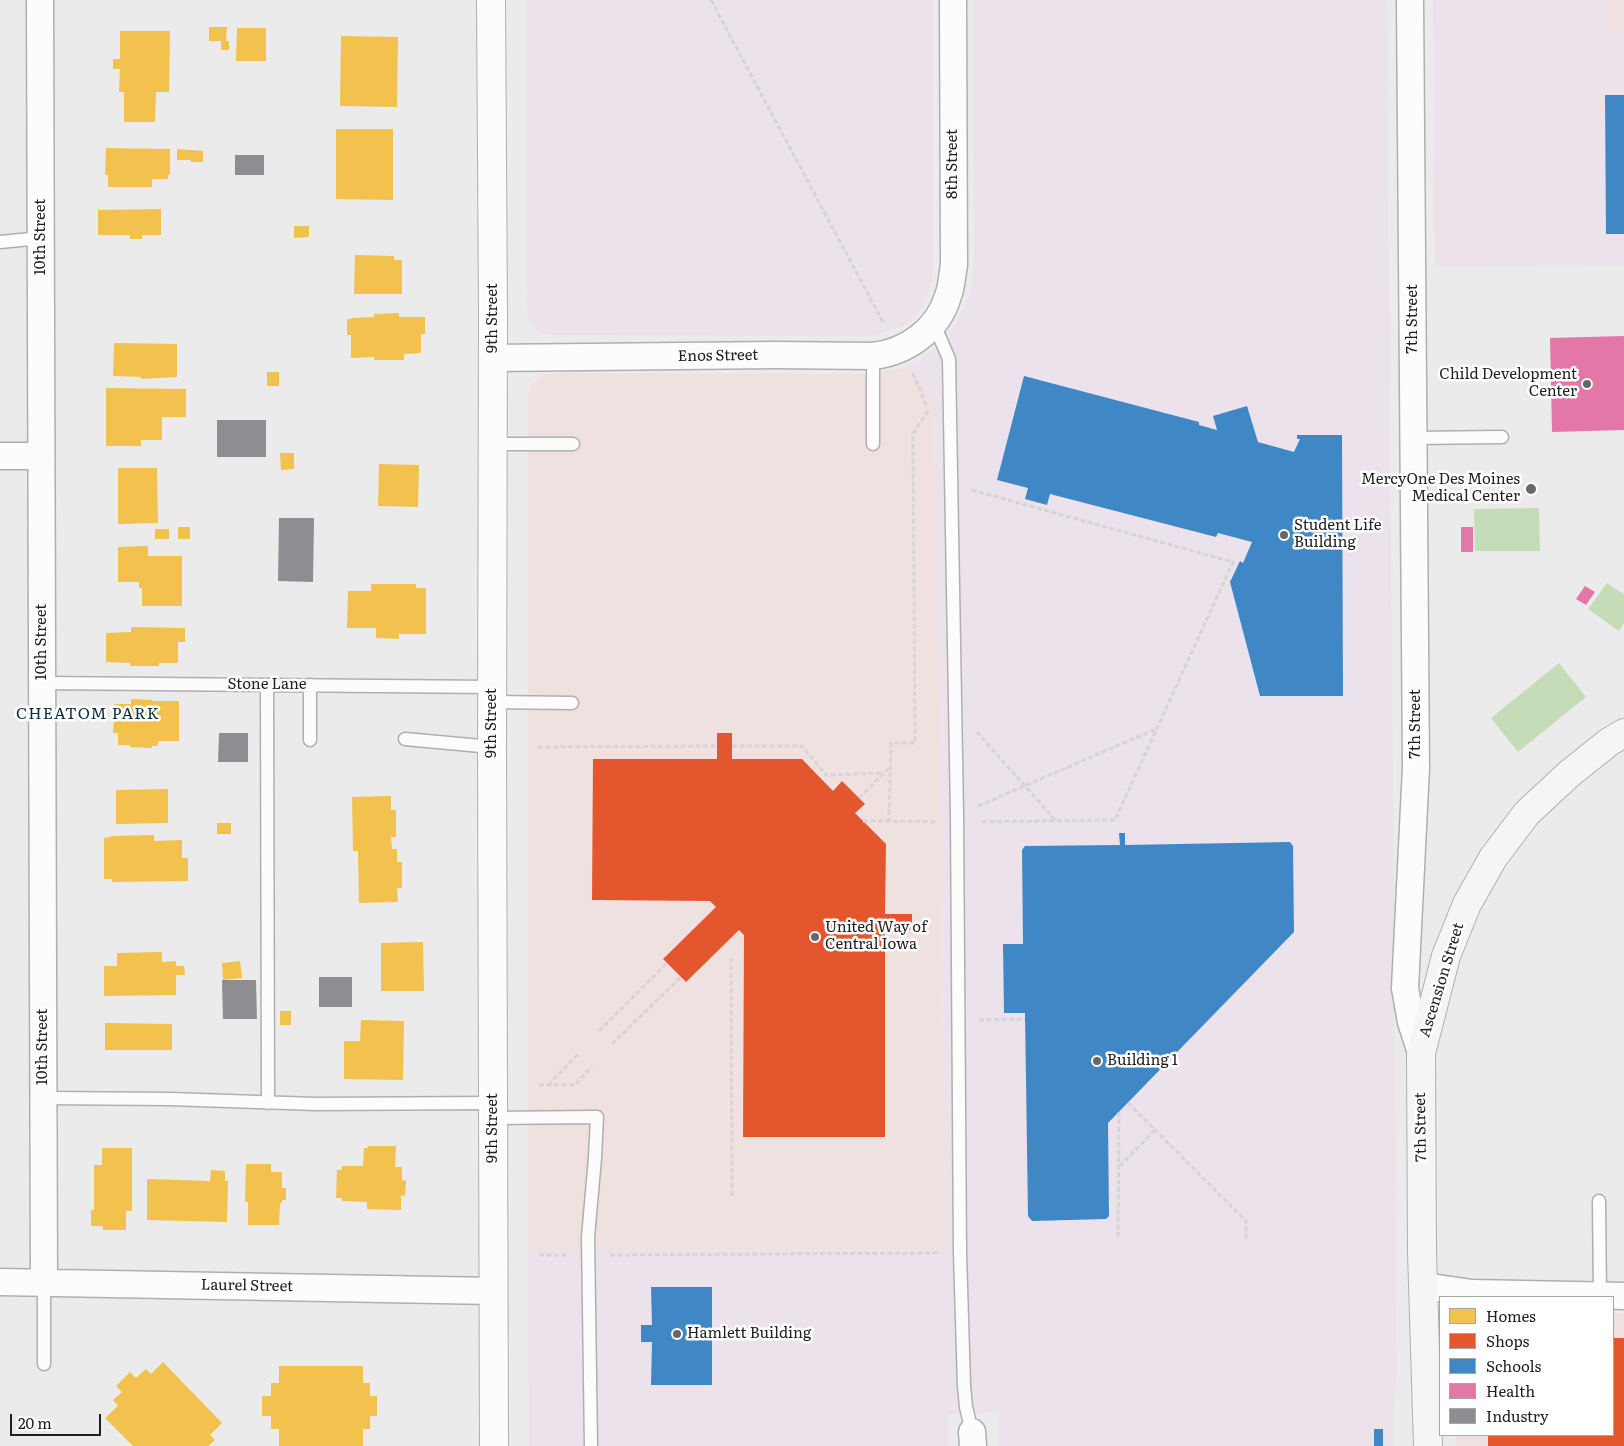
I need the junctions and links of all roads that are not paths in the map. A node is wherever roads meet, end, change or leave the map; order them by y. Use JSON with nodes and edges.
{"nodes":[{"id":1,"x":40,"y":0,"type":"edge"},
{"id":2,"x":491,"y":0,"type":"edge"},
{"id":3,"x":953,"y":0,"type":"edge"},
{"id":4,"x":1410,"y":0,"type":"edge"},
{"id":5,"x":41,"y":238,"type":"junction"},
{"id":6,"x":0,"y":242,"type":"edge"},
{"id":7,"x":934,"y":324,"type":"junction"},
{"id":8,"x":873,"y":356,"type":"junction"},
{"id":9,"x":493,"y":358,"type":"junction"},
{"id":10,"x":1502,"y":437,"type":"dead end"},
{"id":11,"x":1414,"y":438,"type":"junction"},
{"id":12,"x":493,"y":444,"type":"junction"},
{"id":13,"x":572,"y":444,"type":"dead end"},
{"id":14,"x":873,"y":444,"type":"dead end"},
{"id":15,"x":0,"y":456,"type":"edge"},
{"id":16,"x":41,"y":456,"type":"junction"},
{"id":17,"x":42,"y":683,"type":"junction"},
{"id":18,"x":267,"y":685,"type":"junction"},
{"id":19,"x":310,"y":685,"type":"junction"},
{"id":20,"x":492,"y":695,"type":"junction"},
{"id":21,"x":572,"y":703,"type":"dead end"},
{"id":22,"x":1624,"y":733,"type":"edge"},
{"id":23,"x":405,"y":739,"type":"dead end"},
{"id":24,"x":310,"y":740,"type":"dead end"},
{"id":25,"x":492,"y":747,"type":"junction"},
{"id":26,"x":1420,"y":1053,"type":"junction"},
{"id":27,"x":43,"y":1098,"type":"junction"},
{"id":28,"x":268,"y":1103,"type":"junction"},
{"id":29,"x":493,"y":1111,"type":"junction"},
{"id":30,"x":1599,"y":1202,"type":"dead end"},
{"id":31,"x":0,"y":1282,"type":"edge"},
{"id":32,"x":44,"y":1283,"type":"junction"},
{"id":33,"x":1424,"y":1286,"type":"junction"},
{"id":34,"x":493,"y":1291,"type":"junction"},
{"id":35,"x":1612,"y":1296,"type":"edge"},
{"id":36,"x":44,"y":1364,"type":"dead end"},
{"id":37,"x":973,"y":1439,"type":"edge"},
{"id":38,"x":494,"y":1446,"type":"edge"},
{"id":39,"x":591,"y":1446,"type":"edge"},
{"id":40,"x":1428,"y":1446,"type":"edge"}],
"edges":[{"from":1,"to":5,"type":"street","name":"10th Street"},
{"from":2,"to":9,"type":"street","name":"9th Street"},
{"from":3,"to":7,"type":"street","name":"8th Street"},
{"from":4,"to":11,"type":"street","name":"7th Street"},
{"from":5,"to":6,"type":"lane"},
{"from":5,"to":16,"type":"street","name":"10th Street"},
{"from":7,"to":8,"type":"street","name":"Enos Street"},
{"from":7,"to":37,"type":"lane"},
{"from":8,"to":9,"type":"street","name":"Enos Street"},
{"from":8,"to":14,"type":"lane"},
{"from":9,"to":12,"type":"street","name":"9th Street"},
{"from":10,"to":11,"type":"lane"},
{"from":11,"to":26,"type":"street","name":"7th Street"},
{"from":12,"to":13,"type":"lane"},
{"from":12,"to":20,"type":"street","name":"9th Street"},
{"from":15,"to":16,"type":"street"},
{"from":16,"to":17,"type":"street","name":"10th Street"},
{"from":17,"to":18,"type":"lane","name":"Stone Lane"},
{"from":17,"to":27,"type":"street","name":"10th Street"},
{"from":18,"to":19,"type":"lane","name":"Stone Lane"},
{"from":18,"to":28,"type":"lane"},
{"from":19,"to":20,"type":"lane","name":"Stone Lane"},
{"from":19,"to":24,"type":"lane"},
{"from":20,"to":21,"type":"lane","name":"Stone Lane"},
{"from":20,"to":25,"type":"street","name":"9th Street"},
{"from":22,"to":26,"type":"main road","name":"Ascension Street"},
{"from":23,"to":25,"type":"lane"},
{"from":25,"to":29,"type":"street","name":"9th Street"},
{"from":26,"to":33,"type":"main road","name":"7th Street"},
{"from":27,"to":28,"type":"lane"},
{"from":27,"to":32,"type":"street","name":"10th Street"},
{"from":28,"to":29,"type":"lane"},
{"from":29,"to":34,"type":"street","name":"9th Street"},
{"from":29,"to":39,"type":"lane"},
{"from":30,"to":35,"type":"lane"},
{"from":31,"to":32,"type":"street","name":"Laurel Street"},
{"from":32,"to":34,"type":"street","name":"Laurel Street"},
{"from":32,"to":36,"type":"lane"},
{"from":33,"to":35,"type":"street"},
{"from":33,"to":40,"type":"main road","name":"7th Street"},
{"from":34,"to":38,"type":"street","name":"9th Street"}]}
